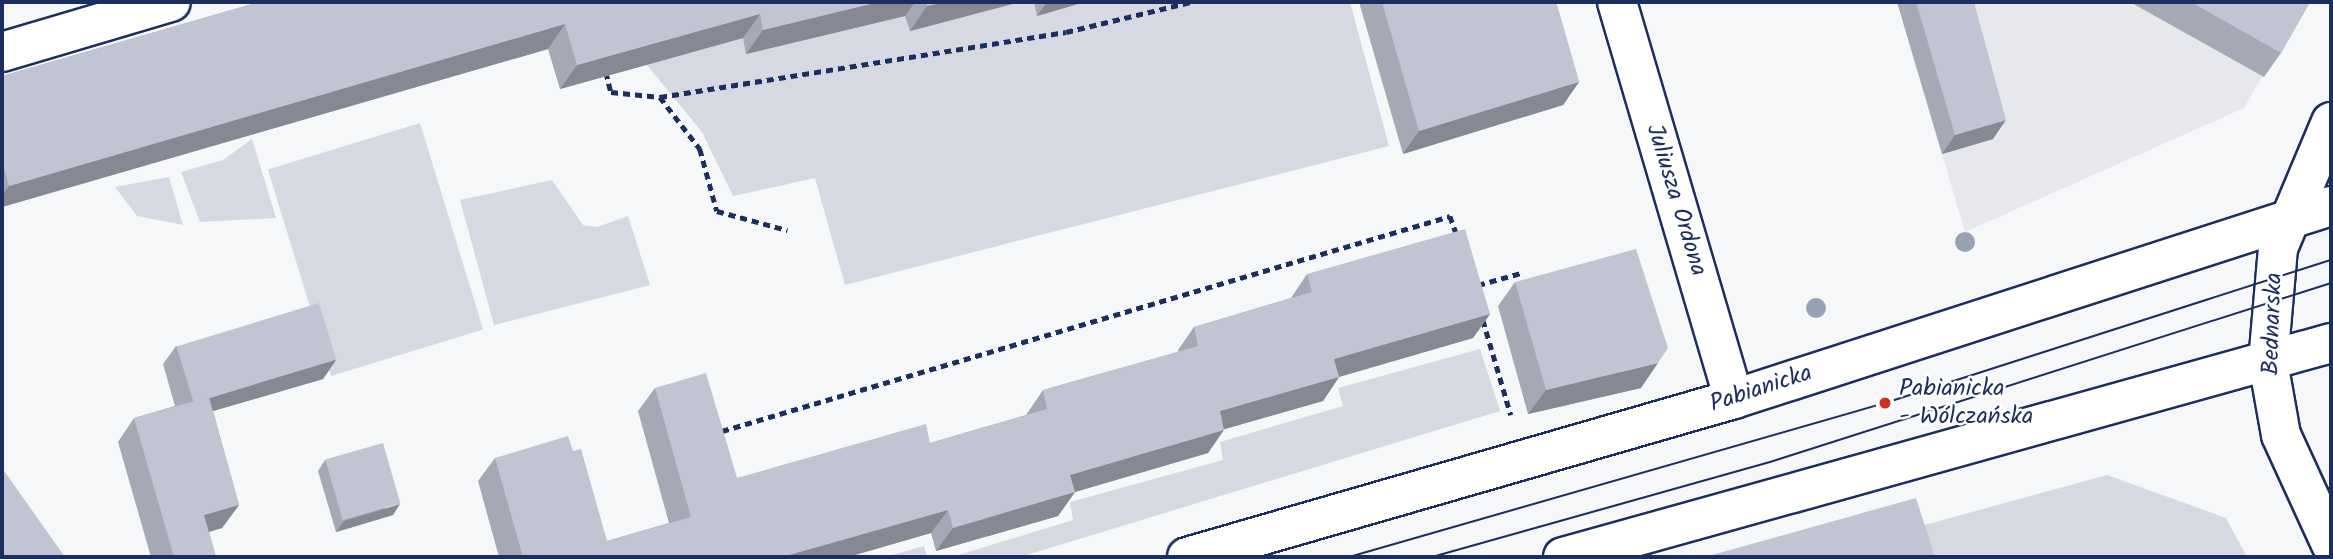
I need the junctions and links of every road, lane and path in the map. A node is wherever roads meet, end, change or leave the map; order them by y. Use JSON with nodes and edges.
{"nodes":[{"id":1,"x":171,"y":2,"type":"edge"},
{"id":2,"x":1191,"y":2,"type":"edge"},
{"id":3,"x":1617,"y":2,"type":"edge"},
{"id":4,"x":2,"y":52,"type":"edge"},
{"id":5,"x":604,"y":66,"type":"edge"},
{"id":6,"x":660,"y":97,"type":"junction"},
{"id":7,"x":2331,"y":122,"type":"edge"},
{"id":8,"x":2331,"y":206,"type":"edge"},
{"id":9,"x":2287,"y":219,"type":"junction"},
{"id":10,"x":787,"y":230,"type":"dead end"},
{"id":11,"x":1460,"y":243,"type":"edge"},
{"id":12,"x":1521,"y":273,"type":"dead end"},
{"id":13,"x":1470,"y":276,"type":"edge"},
{"id":14,"x":1473,"y":287,"type":"junction"},
{"id":15,"x":1477,"y":300,"type":"edge"},
{"id":16,"x":1481,"y":313,"type":"edge"},
{"id":17,"x":2331,"y":343,"type":"edge"},
{"id":18,"x":2267,"y":362,"type":"junction"},
{"id":19,"x":1734,"y":399,"type":"junction"},
{"id":20,"x":1516,"y":430,"type":"dead end"},
{"id":21,"x":724,"y":442,"type":"edge"},
{"id":22,"x":2331,"y":544,"type":"edge"},
{"id":23,"x":1186,"y":557,"type":"edge"},
{"id":24,"x":1563,"y":557,"type":"edge"}],
"edges":[{"from":1,"to":4,"type":"street"},
{"from":2,"to":6,"type":"path"},
{"from":3,"to":19,"type":"street","name":"Juliusza Ordona"},
{"from":5,"to":6,"type":"path"},
{"from":6,"to":10,"type":"path"},
{"from":7,"to":9,"type":"street","name":"Bednarska"},
{"from":8,"to":9,"type":"street","name":"Pabianicka"},
{"from":9,"to":18,"type":"street","name":"Bednarska"},
{"from":9,"to":19,"type":"street","name":"Pabianicka"},
{"from":11,"to":21,"type":"path"},
{"from":12,"to":14,"type":"path"},
{"from":13,"to":14,"type":"path"},
{"from":14,"to":15,"type":"path"},
{"from":16,"to":20,"type":"path"},
{"from":17,"to":18,"type":"street"},
{"from":18,"to":22,"type":"street","name":"Bednarska"},
{"from":18,"to":24,"type":"street"},
{"from":19,"to":23,"type":"street","name":"Pabianicka"}]}
